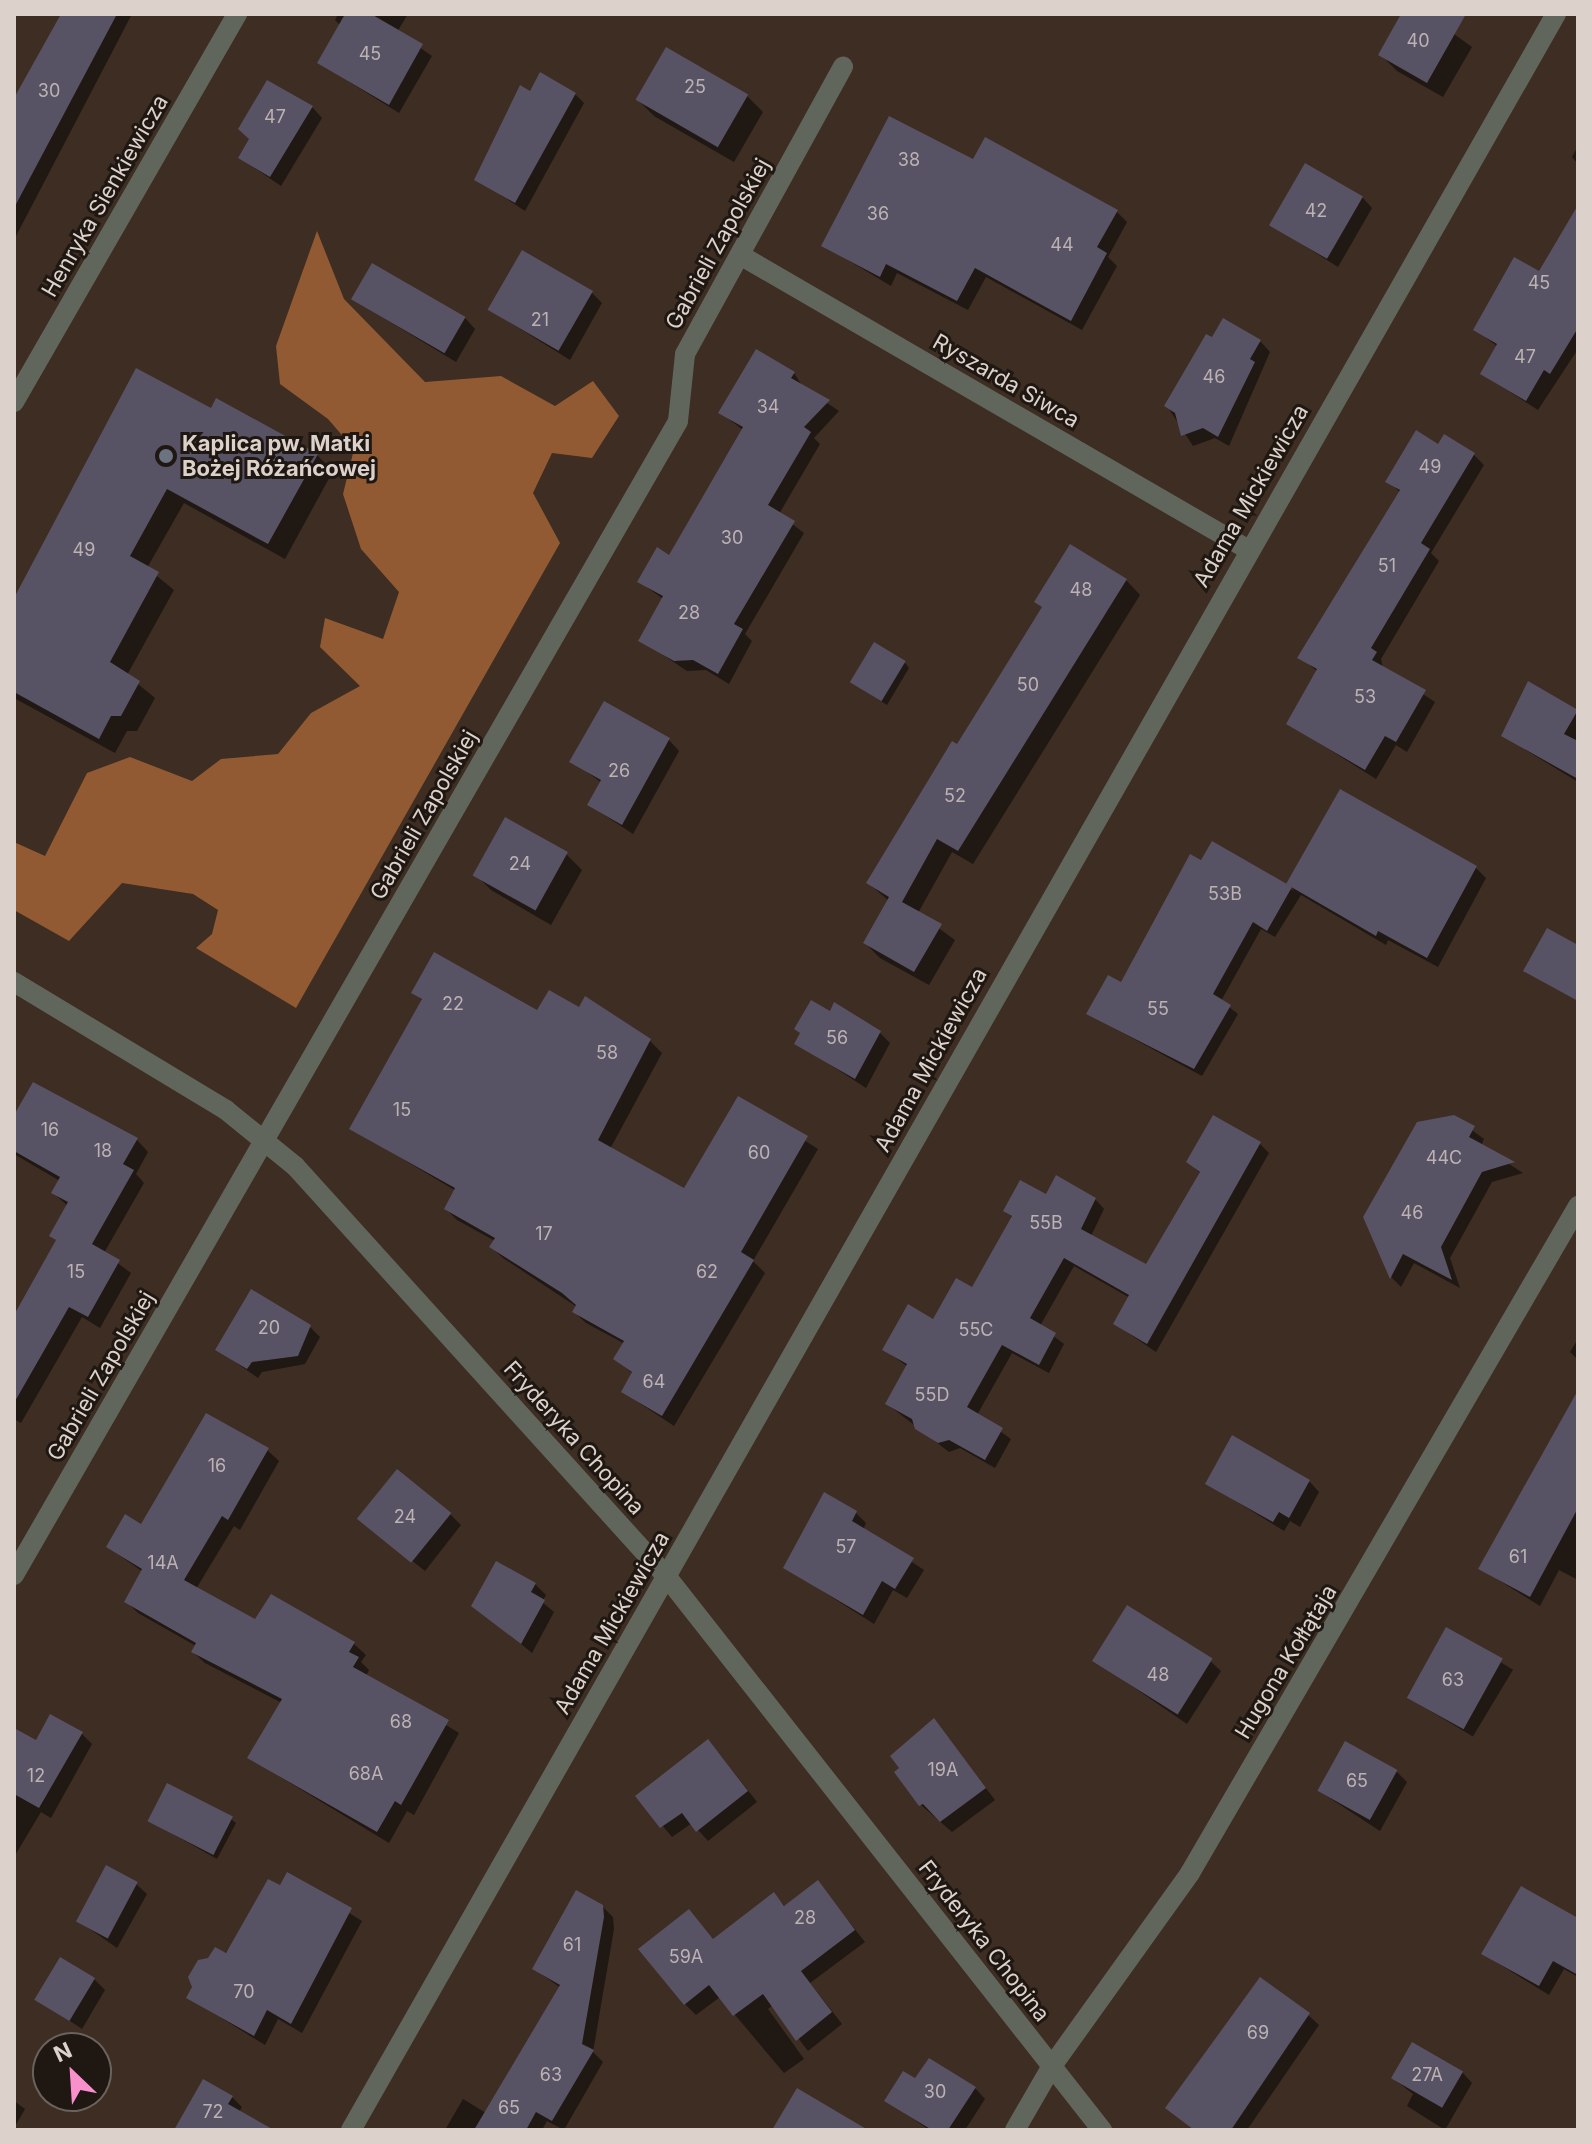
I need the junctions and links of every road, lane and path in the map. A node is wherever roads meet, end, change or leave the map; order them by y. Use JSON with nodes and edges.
{"nodes":[{"id":1,"x":237,"y":14,"type":"edge"},
{"id":2,"x":1556,"y":14,"type":"edge"},
{"id":3,"x":843,"y":67,"type":"dead end"},
{"id":4,"x":740,"y":255,"type":"junction"},
{"id":5,"x":14,"y":402,"type":"edge"},
{"id":6,"x":1247,"y":549,"type":"junction"},
{"id":7,"x":14,"y":982,"type":"edge"},
{"id":8,"x":266,"y":1140,"type":"junction"},
{"id":9,"x":1578,"y":1206,"type":"edge"},
{"id":10,"x":14,"y":1575,"type":"edge"},
{"id":11,"x":667,"y":1577,"type":"junction"},
{"id":12,"x":1052,"y":2066,"type":"junction"},
{"id":13,"x":351,"y":2130,"type":"edge"},
{"id":14,"x":1015,"y":2130,"type":"edge"},
{"id":15,"x":1102,"y":2130,"type":"edge"}],
"edges":[{"from":1,"to":5,"type":"street","name":"Henryka Sienkiewicza"},
{"from":2,"to":6,"type":"street","name":"Adama Mickiewicza"},
{"from":3,"to":4,"type":"street","name":"Gabrieli Zapolskiej"},
{"from":4,"to":6,"type":"street","name":"Ryszarda Siwca"},
{"from":4,"to":8,"type":"street","name":"Gabrieli Zapolskiej"},
{"from":6,"to":11,"type":"street","name":"Adama Mickiewicza"},
{"from":7,"to":8,"type":"street","name":"Fryderyka Chopina"},
{"from":8,"to":10,"type":"street","name":"Gabrieli Zapolskiej"},
{"from":8,"to":11,"type":"street","name":"Fryderyka Chopina"},
{"from":9,"to":12,"type":"street","name":"Hugona Kołłątaja"},
{"from":11,"to":12,"type":"street","name":"Fryderyka Chopina"},
{"from":11,"to":13,"type":"street","name":"Adama Mickiewicza"},
{"from":12,"to":14,"type":"street","name":"Hugona Kołłątaja"},
{"from":12,"to":15,"type":"street","name":"Fryderyka Chopina"}]}
